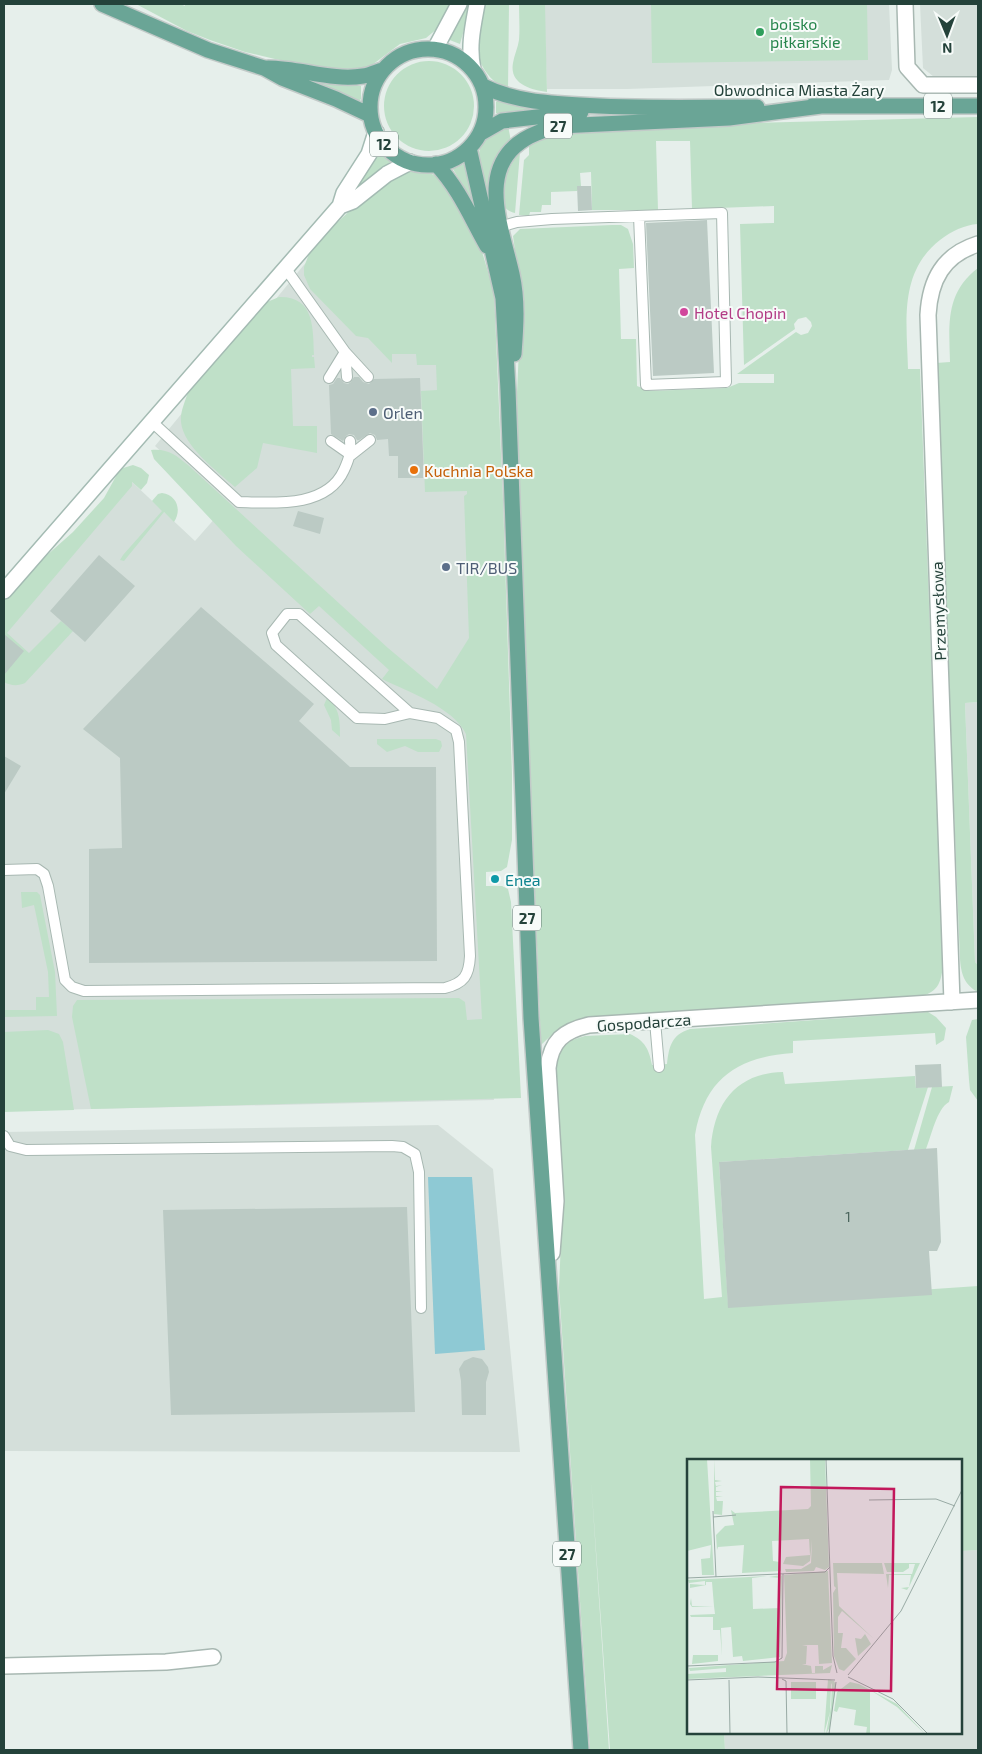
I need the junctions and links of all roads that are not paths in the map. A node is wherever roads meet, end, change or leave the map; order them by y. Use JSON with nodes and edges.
{"nodes":[{"id":1,"x":102,"y":4,"type":"edge"},
{"id":2,"x":459,"y":4,"type":"edge"},
{"id":3,"x":477,"y":4,"type":"edge"},
{"id":4,"x":905,"y":4,"type":"edge"},
{"id":5,"x":435,"y":48,"type":"junction"},
{"id":6,"x":264,"y":68,"type":"junction"},
{"id":7,"x":473,"y":69,"type":"junction"},
{"id":8,"x":382,"y":70,"type":"junction"},
{"id":9,"x":978,"y":85,"type":"edge"},
{"id":10,"x":483,"y":86,"type":"junction"},
{"id":11,"x":822,"y":106,"type":"junction"},
{"id":12,"x":978,"y":106,"type":"edge"},
{"id":13,"x":620,"y":108,"type":"junction"},
{"id":14,"x":370,"y":115,"type":"junction"},
{"id":15,"x":376,"y":132,"type":"junction"},
{"id":16,"x":480,"y":133,"type":"junction"},
{"id":17,"x":469,"y":148,"type":"junction"},
{"id":18,"x":410,"y":162,"type":"junction"},
{"id":19,"x":436,"y":164,"type":"junction"},
{"id":20,"x":340,"y":206,"type":"junction"},
{"id":21,"x":639,"y":216,"type":"junction"},
{"id":22,"x":489,"y":230,"type":"junction"},
{"id":23,"x":978,"y":244,"type":"edge"},
{"id":24,"x":286,"y":269,"type":"junction"},
{"id":25,"x":345,"y":352,"type":"junction"},
{"id":26,"x":368,"y":377,"type":"dead end"},
{"id":27,"x":329,"y":378,"type":"dead end"},
{"id":28,"x":347,"y":378,"type":"dead end"},
{"id":29,"x":508,"y":390,"type":"junction"},
{"id":30,"x":151,"y":421,"type":"junction"},
{"id":31,"x":370,"y":440,"type":"dead end"},
{"id":32,"x":331,"y":441,"type":"dead end"},
{"id":33,"x":350,"y":441,"type":"dead end"},
{"id":34,"x":351,"y":455,"type":"junction"},
{"id":35,"x":4,"y":591,"type":"edge"},
{"id":36,"x":410,"y":713,"type":"junction"},
{"id":37,"x":4,"y":870,"type":"edge"},
{"id":38,"x":978,"y":1000,"type":"edge"},
{"id":39,"x":952,"y":1002,"type":"junction"},
{"id":40,"x":655,"y":1021,"type":"junction"},
{"id":41,"x":658,"y":1067,"type":"dead end"},
{"id":42,"x":4,"y":1136,"type":"edge"},
{"id":43,"x":549,"y":1283,"type":"junction"},
{"id":44,"x":421,"y":1308,"type":"dead end"},
{"id":45,"x":213,"y":1656,"type":"dead end"},
{"id":46,"x":4,"y":1666,"type":"edge"},
{"id":47,"x":581,"y":1750,"type":"edge"}],
"edges":[{"from":1,"to":6,"type":"main road","number":"12"},
{"from":2,"to":5,"type":"street"},
{"from":3,"to":7,"type":"street"},
{"from":4,"to":9,"type":"street"},
{"from":5,"to":7,"type":"main road","number":"12"},
{"from":5,"to":8,"type":"main road","number":"12"},
{"from":6,"to":8,"type":"main road","number":"12"},
{"from":6,"to":14,"type":"main road","number":"12"},
{"from":7,"to":10,"type":"main road","number":"12"},
{"from":8,"to":14,"type":"main road","number":"12"},
{"from":10,"to":13,"type":"main road","number":"12"},
{"from":10,"to":16,"type":"main road","number":"12"},
{"from":11,"to":12,"type":"main road","name":"Obwodnica Miasta Żary","number":"12"},
{"from":11,"to":13,"type":"main road","name":"Obwodnica Miasta Żary","number":"12"},
{"from":11,"to":22,"type":"main road","number":"27"},
{"from":13,"to":16,"type":"main road","number":"12"},
{"from":14,"to":15,"type":"main road","number":"12"},
{"from":15,"to":18,"type":"main road","number":"12"},
{"from":15,"to":20,"type":"street"},
{"from":16,"to":17,"type":"main road","number":"12"},
{"from":17,"to":19,"type":"main road","number":"12"},
{"from":17,"to":22,"type":"main road","number":"27"},
{"from":18,"to":19,"type":"main road","number":"12"},
{"from":18,"to":20,"type":"street"},
{"from":19,"to":22,"type":"main road","number":"27"},
{"from":20,"to":24,"type":"street"},
{"from":21,"to":21,"type":"lane"},
{"from":21,"to":22,"type":"lane"},
{"from":22,"to":29,"type":"main road","number":"27"},
{"from":22,"to":29,"type":"main road","number":"27"},
{"from":23,"to":39,"type":"street","name":"Przemysłowa"},
{"from":24,"to":25,"type":"lane"},
{"from":24,"to":30,"type":"street"},
{"from":25,"to":26,"type":"lane"},
{"from":25,"to":27,"type":"lane"},
{"from":25,"to":28,"type":"lane"},
{"from":29,"to":43,"type":"main road","number":"27"},
{"from":30,"to":34,"type":"lane"},
{"from":30,"to":35,"type":"street"},
{"from":31,"to":34,"type":"lane"},
{"from":32,"to":34,"type":"lane"},
{"from":33,"to":34,"type":"lane"},
{"from":36,"to":36,"type":"lane"},
{"from":36,"to":37,"type":"lane"},
{"from":38,"to":39,"type":"street","name":"Gospodarcza"},
{"from":39,"to":40,"type":"street","name":"Gospodarcza"},
{"from":40,"to":41,"type":"lane"},
{"from":40,"to":43,"type":"street","name":"Gospodarcza"},
{"from":42,"to":44,"type":"lane"},
{"from":43,"to":47,"type":"main road","number":"27"},
{"from":45,"to":46,"type":"street"}]}
